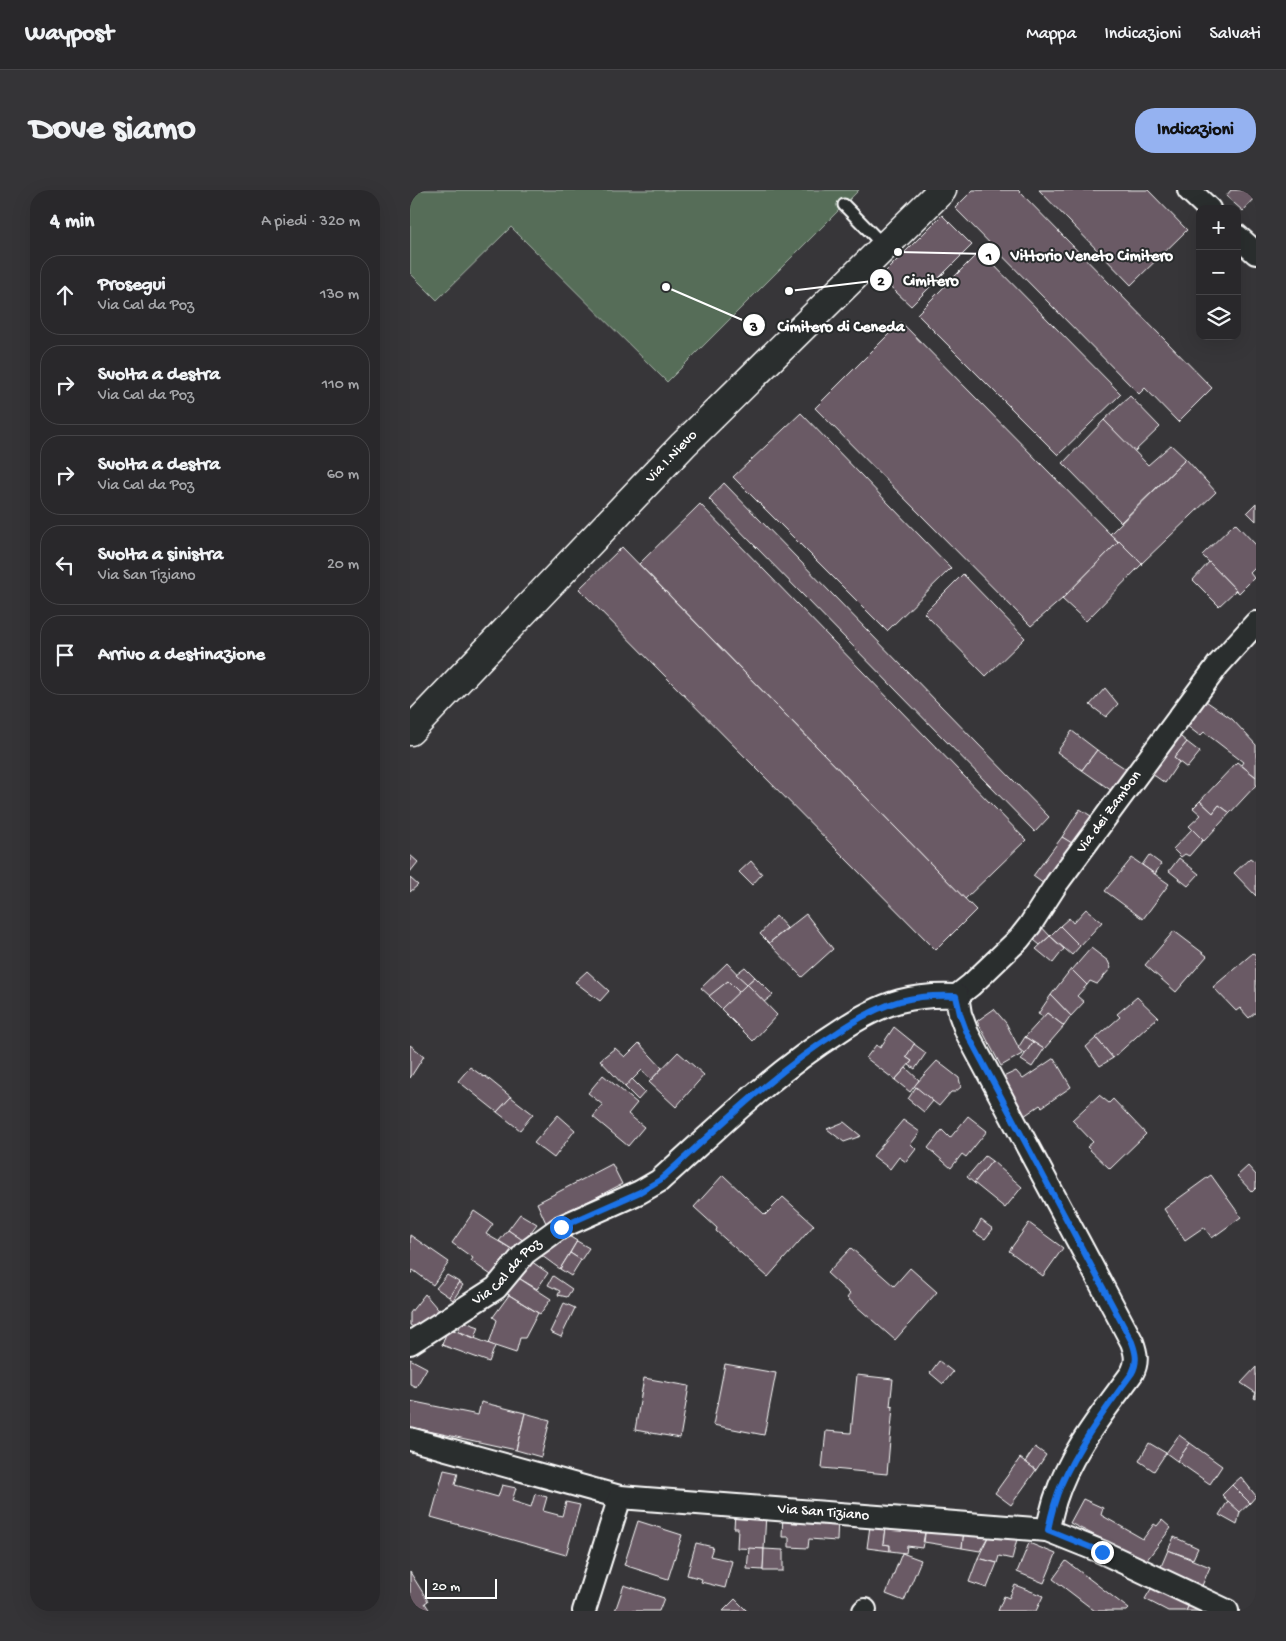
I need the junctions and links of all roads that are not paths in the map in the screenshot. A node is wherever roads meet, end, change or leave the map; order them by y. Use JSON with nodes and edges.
{"nodes":[{"id":1,"x":942,"y":190,"type":"edge"},
{"id":2,"x":1189,"y":190,"type":"edge"},
{"id":3,"x":844,"y":205,"type":"dead end"},
{"id":4,"x":1205,"y":205,"type":"edge"},
{"id":5,"x":1241,"y":240,"type":"edge"},
{"id":6,"x":884,"y":246,"type":"junction"},
{"id":7,"x":1256,"y":254,"type":"edge"},
{"id":8,"x":1252,"y":636,"type":"edge"},
{"id":9,"x":410,"y":731,"type":"edge"},
{"id":10,"x":956,"y":996,"type":"junction"},
{"id":11,"x":410,"y":1343,"type":"edge"},
{"id":12,"x":410,"y":1439,"type":"edge"},
{"id":13,"x":620,"y":1497,"type":"junction"},
{"id":14,"x":1048,"y":1530,"type":"junction"},
{"id":15,"x":584,"y":1611,"type":"edge"},
{"id":16,"x":1227,"y":1611,"type":"edge"}],
"edges":[{"from":1,"to":6,"type":"street","name":"Via I.Nievo"},
{"from":2,"to":4,"type":"street"},
{"from":3,"to":6,"type":"lane"},
{"from":5,"to":7,"type":"street"},
{"from":6,"to":9,"type":"street","name":"Via I.Nievo"},
{"from":8,"to":10,"type":"street","name":"Via dei Zambon"},
{"from":10,"to":11,"type":"street","name":"Via Cal da Poz"},
{"from":10,"to":14,"type":"street"},
{"from":12,"to":13,"type":"street","name":"Via San Tiziano"},
{"from":13,"to":14,"type":"street","name":"Via San Tiziano"},
{"from":13,"to":15,"type":"street"},
{"from":14,"to":16,"type":"street","name":"Via San Tiziano"}]}
